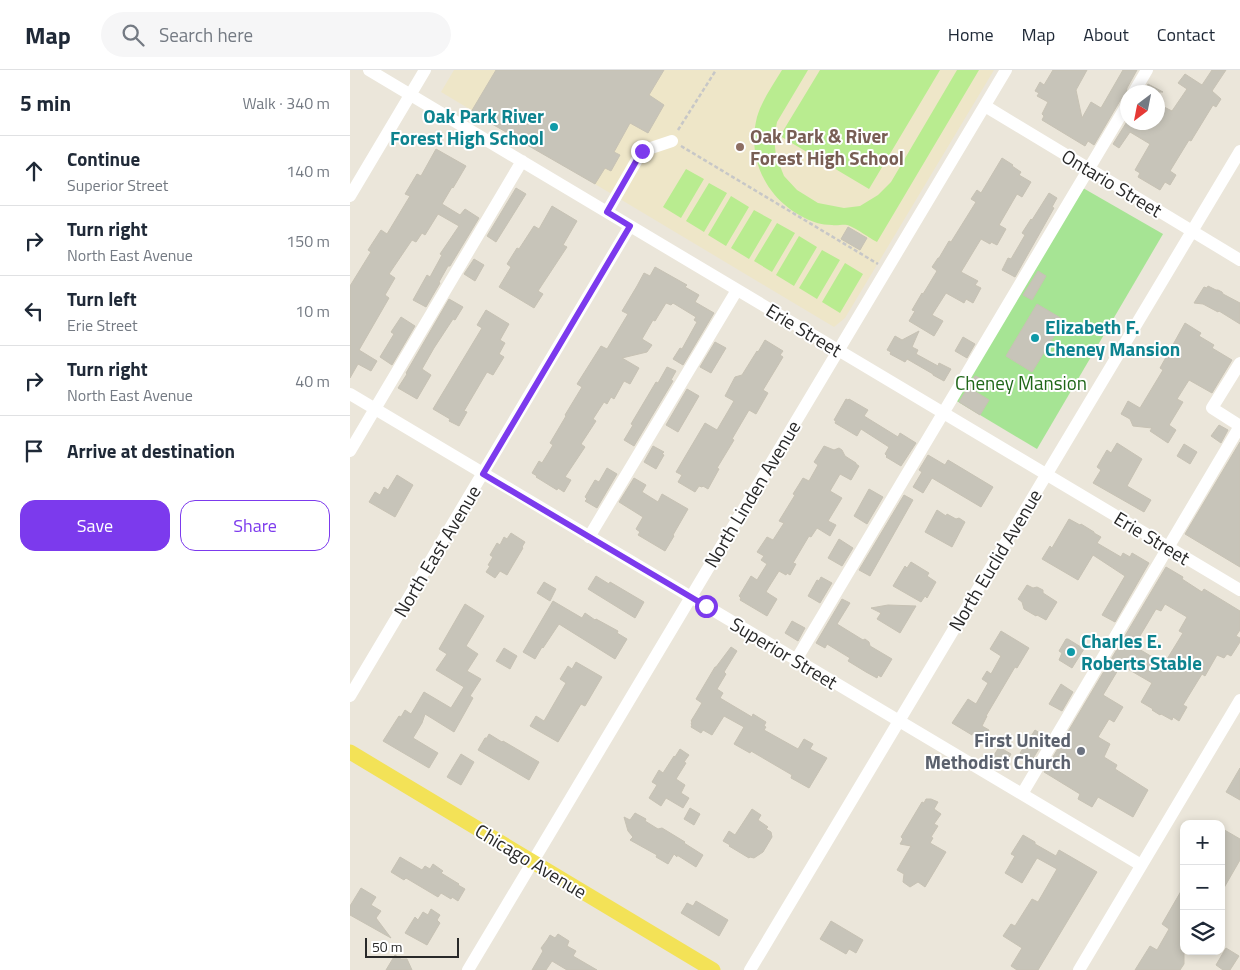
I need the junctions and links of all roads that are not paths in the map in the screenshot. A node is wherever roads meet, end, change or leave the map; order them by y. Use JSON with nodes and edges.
{"nodes":[{"id":1,"x":369,"y":70,"type":"edge"},
{"id":2,"x":425,"y":70,"type":"edge"},
{"id":3,"x":1006,"y":70,"type":"edge"},
{"id":4,"x":1147,"y":70,"type":"edge"},
{"id":5,"x":1138,"y":85,"type":"edge"},
{"id":6,"x":411,"y":95,"type":"junction"},
{"id":7,"x":985,"y":106,"type":"junction"},
{"id":8,"x":1120,"y":116,"type":"edge"},
{"id":9,"x":672,"y":141,"type":"road end"},
{"id":10,"x":1240,"y":151,"type":"edge"},
{"id":11,"x":522,"y":161,"type":"junction"},
{"id":12,"x":1089,"y":168,"type":"junction"},
{"id":13,"x":350,"y":196,"type":"edge"},
{"id":14,"x":607,"y":212,"type":"junction"},
{"id":15,"x":630,"y":226,"type":"junction"},
{"id":16,"x":1192,"y":231,"type":"junction"},
{"id":17,"x":1240,"y":260,"type":"edge"},
{"id":18,"x":737,"y":290,"type":"junction"},
{"id":19,"x":838,"y":350,"type":"junction"},
{"id":20,"x":1240,"y":363,"type":"edge"},
{"id":21,"x":350,"y":394,"type":"edge"},
{"id":22,"x":375,"y":409,"type":"junction"},
{"id":23,"x":943,"y":413,"type":"junction"},
{"id":24,"x":350,"y":450,"type":"edge"},
{"id":25,"x":483,"y":474,"type":"junction"},
{"id":26,"x":1046,"y":474,"type":"junction"},
{"id":27,"x":589,"y":537,"type":"junction"},
{"id":28,"x":1168,"y":547,"type":"junction"},
{"id":29,"x":1240,"y":590,"type":"edge"},
{"id":30,"x":691,"y":597,"type":"junction"},
{"id":31,"x":796,"y":660,"type":"junction"},
{"id":32,"x":350,"y":696,"type":"edge"},
{"id":33,"x":1240,"y":700,"type":"edge"},
{"id":34,"x":899,"y":721,"type":"junction"},
{"id":35,"x":350,"y":752,"type":"edge"},
{"id":36,"x":1022,"y":794,"type":"junction"},
{"id":37,"x":533,"y":862,"type":"junction"},
{"id":38,"x":1141,"y":865,"type":"junction"},
{"id":39,"x":468,"y":970,"type":"edge"},
{"id":40,"x":713,"y":970,"type":"edge"},
{"id":41,"x":750,"y":970,"type":"edge"},
{"id":42,"x":1079,"y":970,"type":"edge"}],
"edges":[{"from":1,"to":6,"type":"street","name":"Erie Street"},
{"from":2,"to":6,"type":"street"},
{"from":3,"to":7,"type":"street","name":"North Linden Avenue"},
{"from":4,"to":5,"type":"street"},
{"from":6,"to":11,"type":"street","name":"Erie Street"},
{"from":6,"to":13,"type":"street"},
{"from":7,"to":12,"type":"street","name":"Ontario Street"},
{"from":7,"to":19,"type":"street","name":"North Linden Avenue"},
{"from":8,"to":12,"type":"street"},
{"from":9,"to":14,"type":"street"},
{"from":10,"to":16,"type":"street","name":"North Euclid Avenue"},
{"from":11,"to":14,"type":"street","name":"Erie Street"},
{"from":11,"to":22,"type":"street"},
{"from":12,"to":16,"type":"street","name":"Ontario Street"},
{"from":12,"to":23,"type":"street"},
{"from":14,"to":15,"type":"street","name":"Erie Street"},
{"from":15,"to":18,"type":"street","name":"Erie Street"},
{"from":15,"to":25,"type":"street","name":"North East Avenue"},
{"from":16,"to":17,"type":"street","name":"Ontario Street"},
{"from":16,"to":26,"type":"street","name":"North Euclid Avenue"},
{"from":18,"to":19,"type":"street","name":"Erie Street"},
{"from":18,"to":27,"type":"street"},
{"from":19,"to":23,"type":"street","name":"Erie Street"},
{"from":19,"to":30,"type":"street","name":"North Linden Avenue"},
{"from":20,"to":28,"type":"street"},
{"from":21,"to":22,"type":"street","name":"Superior Street"},
{"from":22,"to":24,"type":"street"},
{"from":22,"to":25,"type":"street","name":"Superior Street"},
{"from":23,"to":26,"type":"street","name":"Erie Street"},
{"from":23,"to":31,"type":"street"},
{"from":25,"to":27,"type":"street","name":"Superior Street"},
{"from":25,"to":32,"type":"street","name":"North East Avenue"},
{"from":26,"to":28,"type":"street","name":"Erie Street"},
{"from":26,"to":34,"type":"street","name":"North Euclid Avenue"},
{"from":27,"to":30,"type":"street","name":"Superior Street"},
{"from":28,"to":29,"type":"street","name":"Erie Street"},
{"from":28,"to":36,"type":"street"},
{"from":30,"to":31,"type":"street","name":"Superior Street"},
{"from":30,"to":37,"type":"street","name":"North Linden Avenue"},
{"from":31,"to":34,"type":"street","name":"Superior Street"},
{"from":33,"to":38,"type":"street"},
{"from":34,"to":36,"type":"street","name":"Superior Street"},
{"from":34,"to":41,"type":"street","name":"North Euclid Avenue"},
{"from":35,"to":37,"type":"main road","name":"Chicago Avenue"},
{"from":36,"to":38,"type":"street","name":"Superior Street"},
{"from":37,"to":39,"type":"street","name":"North Linden Avenue"},
{"from":37,"to":40,"type":"main road","name":"Chicago Avenue"},
{"from":38,"to":42,"type":"street"}]}
